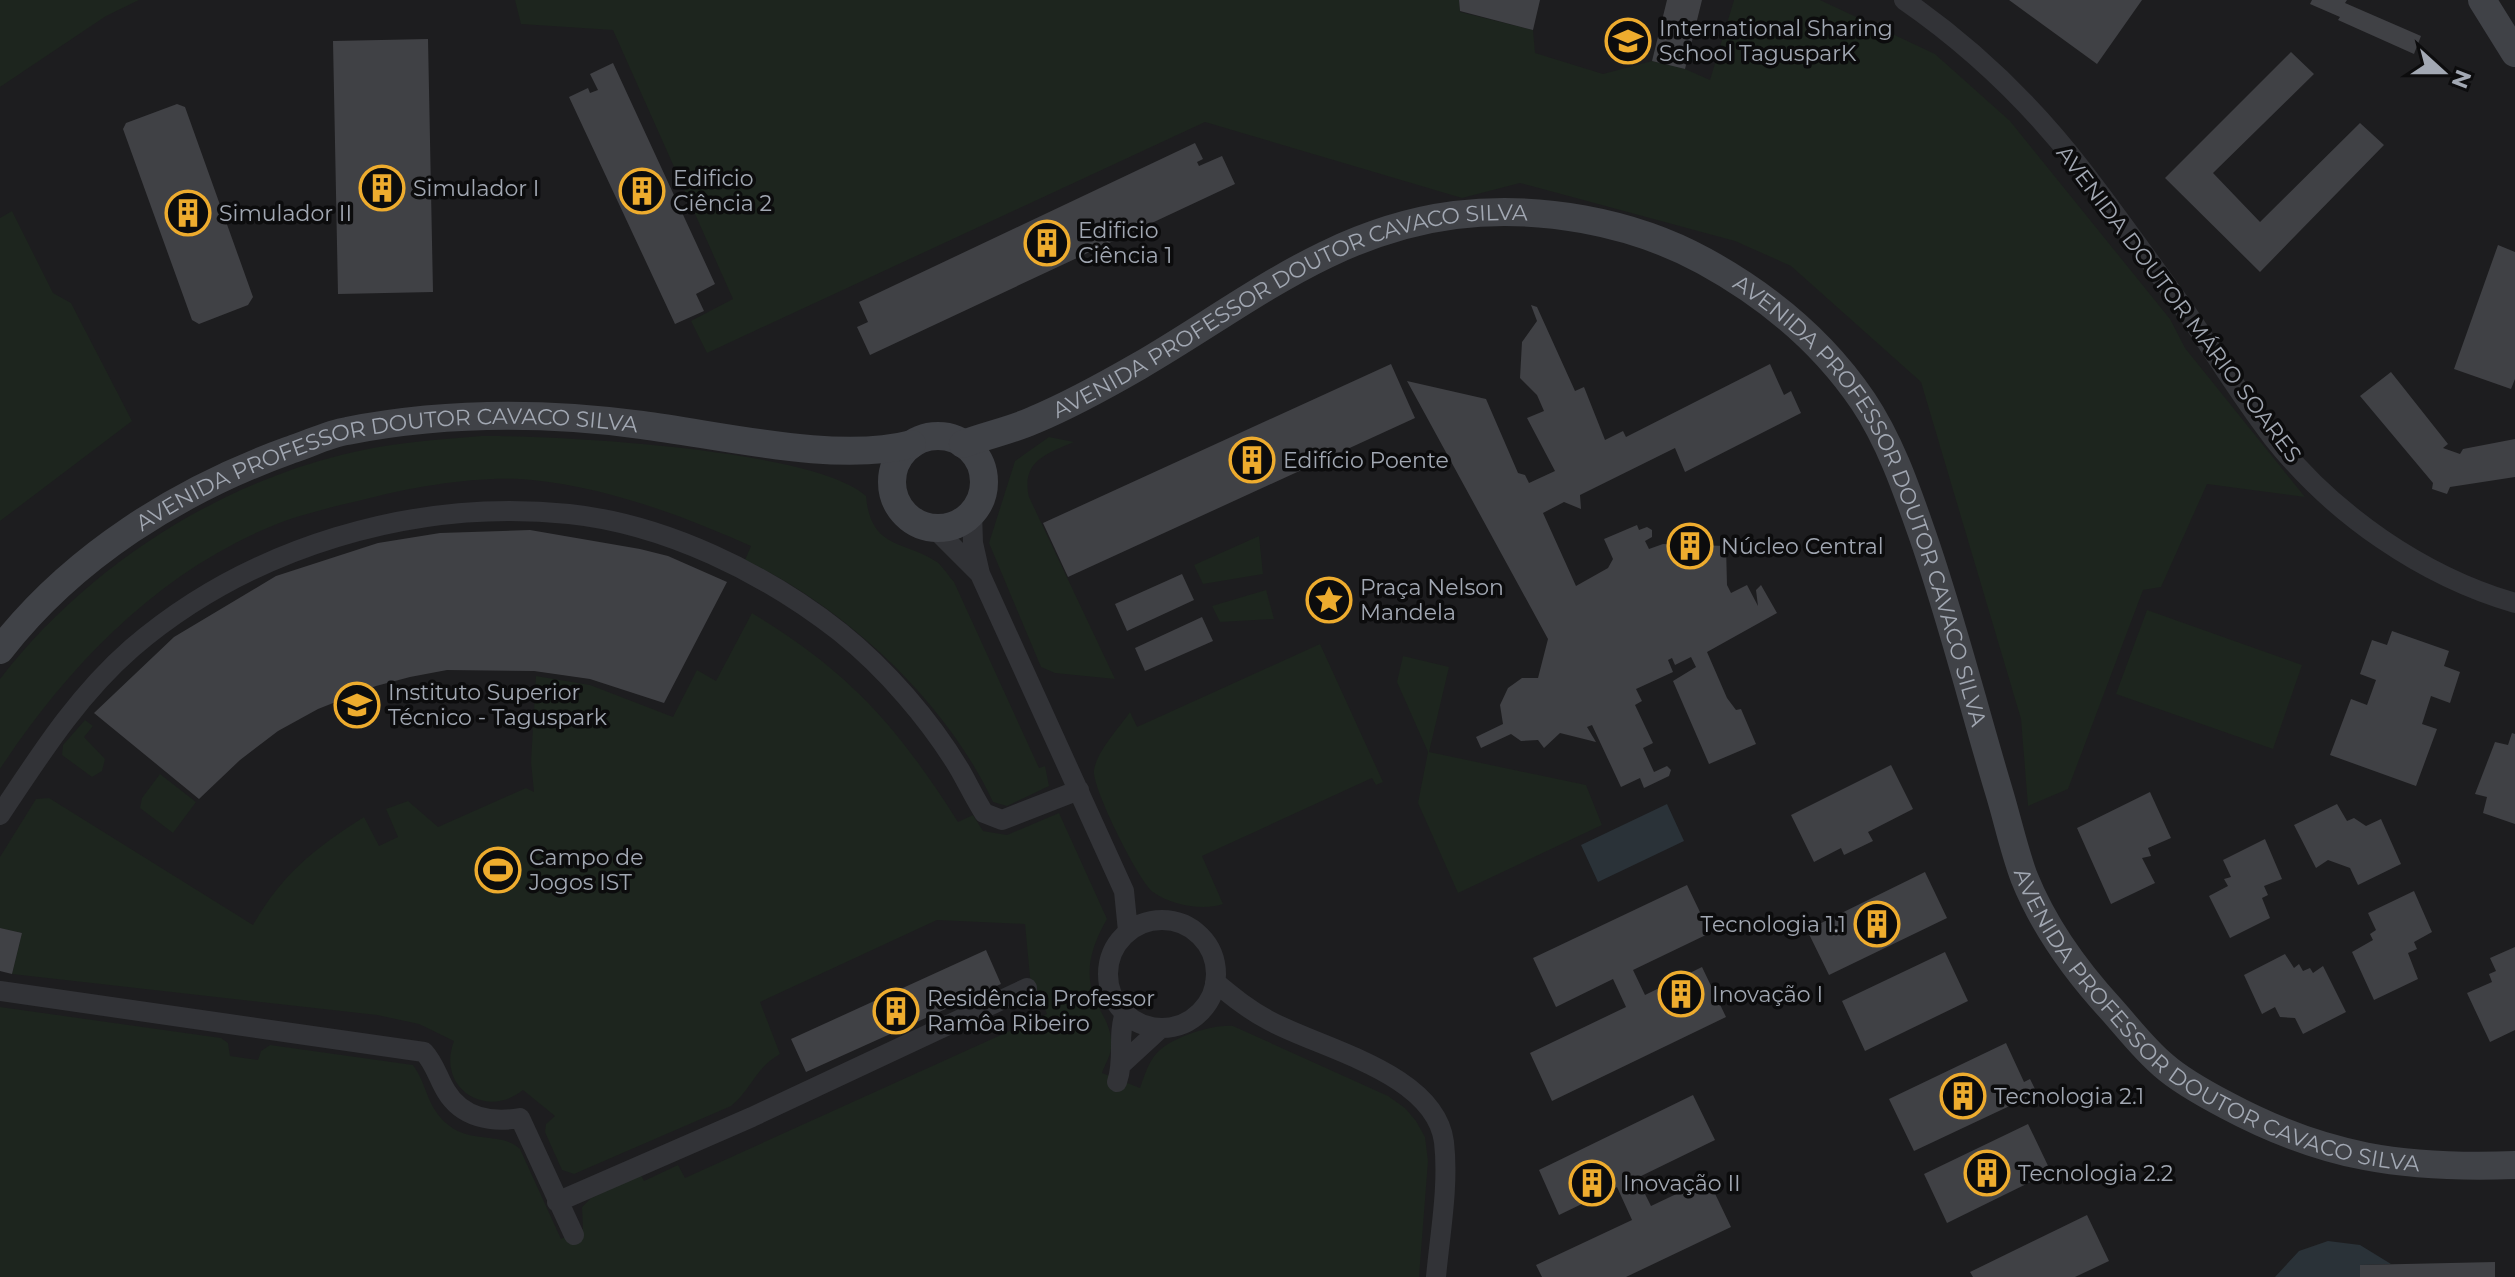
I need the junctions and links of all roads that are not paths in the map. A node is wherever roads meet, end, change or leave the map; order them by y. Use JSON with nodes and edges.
{"nodes":[{"id":1,"x":1904,"y":0,"type":"edge"},
{"id":2,"x":2482,"y":0,"type":"edge"},
{"id":3,"x":2515,"y":53,"type":"edge"},
{"id":4,"x":1032,"y":421,"type":"junction"},
{"id":5,"x":912,"y":444,"type":"junction"},
{"id":6,"x":963,"y":444,"type":"junction"},
{"id":7,"x":821,"y":449,"type":"junction"},
{"id":8,"x":983,"y":479,"type":"junction"},
{"id":9,"x":893,"y":495,"type":"junction"},
{"id":10,"x":972,"y":512,"type":"junction"},
{"id":11,"x":934,"y":528,"type":"junction"},
{"id":12,"x":980,"y":574,"type":"junction"},
{"id":13,"x":2515,"y":603,"type":"edge"},
{"id":14,"x":0,"y":650,"type":"edge"},
{"id":15,"x":1079,"y":790,"type":"junction"},
{"id":16,"x":0,"y":815,"type":"edge"},
{"id":17,"x":1124,"y":891,"type":"junction"},
{"id":18,"x":1157,"y":920,"type":"junction"},
{"id":19,"x":1128,"y":931,"type":"junction"},
{"id":20,"x":1215,"y":982,"type":"junction"},
{"id":21,"x":1027,"y":988,"type":"dead end"},
{"id":22,"x":0,"y":991,"type":"edge"},
{"id":23,"x":1201,"y":1011,"type":"junction"},
{"id":24,"x":1125,"y":1013,"type":"junction"},
{"id":25,"x":1271,"y":1022,"type":"junction"},
{"id":26,"x":1161,"y":1028,"type":"junction"},
{"id":27,"x":2515,"y":1165,"type":"edge"},
{"id":28,"x":557,"y":1202,"type":"junction"},
{"id":29,"x":574,"y":1235,"type":"dead end"},
{"id":30,"x":1436,"y":1277,"type":"edge"}],
"edges":[{"from":1,"to":13,"type":"street","name":"AVENIDA DOUTOR MÁRIO SOARES"},
{"from":2,"to":3,"type":"main road"},
{"from":4,"to":6,"type":"main road","name":"AVENIDA PROFESSOR DOUTOR CAVACO SILVA"},
{"from":4,"to":8,"type":"main road","name":"AVENIDA PROFESSOR DOUTOR CAVACO SILVA"},
{"from":4,"to":27,"type":"main road","name":"AVENIDA PROFESSOR DOUTOR CAVACO SILVA"},
{"from":5,"to":6,"type":"main road"},
{"from":5,"to":7,"type":"main road","name":"AVENIDA PROFESSOR DOUTOR CAVACO SILVA"},
{"from":5,"to":9,"type":"main road"},
{"from":6,"to":8,"type":"main road"},
{"from":7,"to":9,"type":"main road","name":"AVENIDA PROFESSOR DOUTOR CAVACO SILVA"},
{"from":7,"to":14,"type":"main road","name":"AVENIDA PROFESSOR DOUTOR CAVACO SILVA"},
{"from":8,"to":10,"type":"main road"},
{"from":9,"to":11,"type":"main road"},
{"from":10,"to":11,"type":"main road"},
{"from":10,"to":12,"type":"street"},
{"from":11,"to":12,"type":"street"},
{"from":12,"to":15,"type":"street"},
{"from":15,"to":16,"type":"street"},
{"from":15,"to":17,"type":"street"},
{"from":17,"to":18,"type":"street"},
{"from":17,"to":19,"type":"street"},
{"from":18,"to":19,"type":"street"},
{"from":18,"to":20,"type":"street"},
{"from":19,"to":24,"type":"street"},
{"from":20,"to":23,"type":"street"},
{"from":20,"to":25,"type":"street"},
{"from":21,"to":28,"type":"street"},
{"from":22,"to":28,"type":"street"},
{"from":23,"to":25,"type":"street"},
{"from":23,"to":26,"type":"street"},
{"from":24,"to":26,"type":"street"},
{"from":24,"to":26,"type":"street"},
{"from":25,"to":30,"type":"street"},
{"from":28,"to":29,"type":"street"}]}
